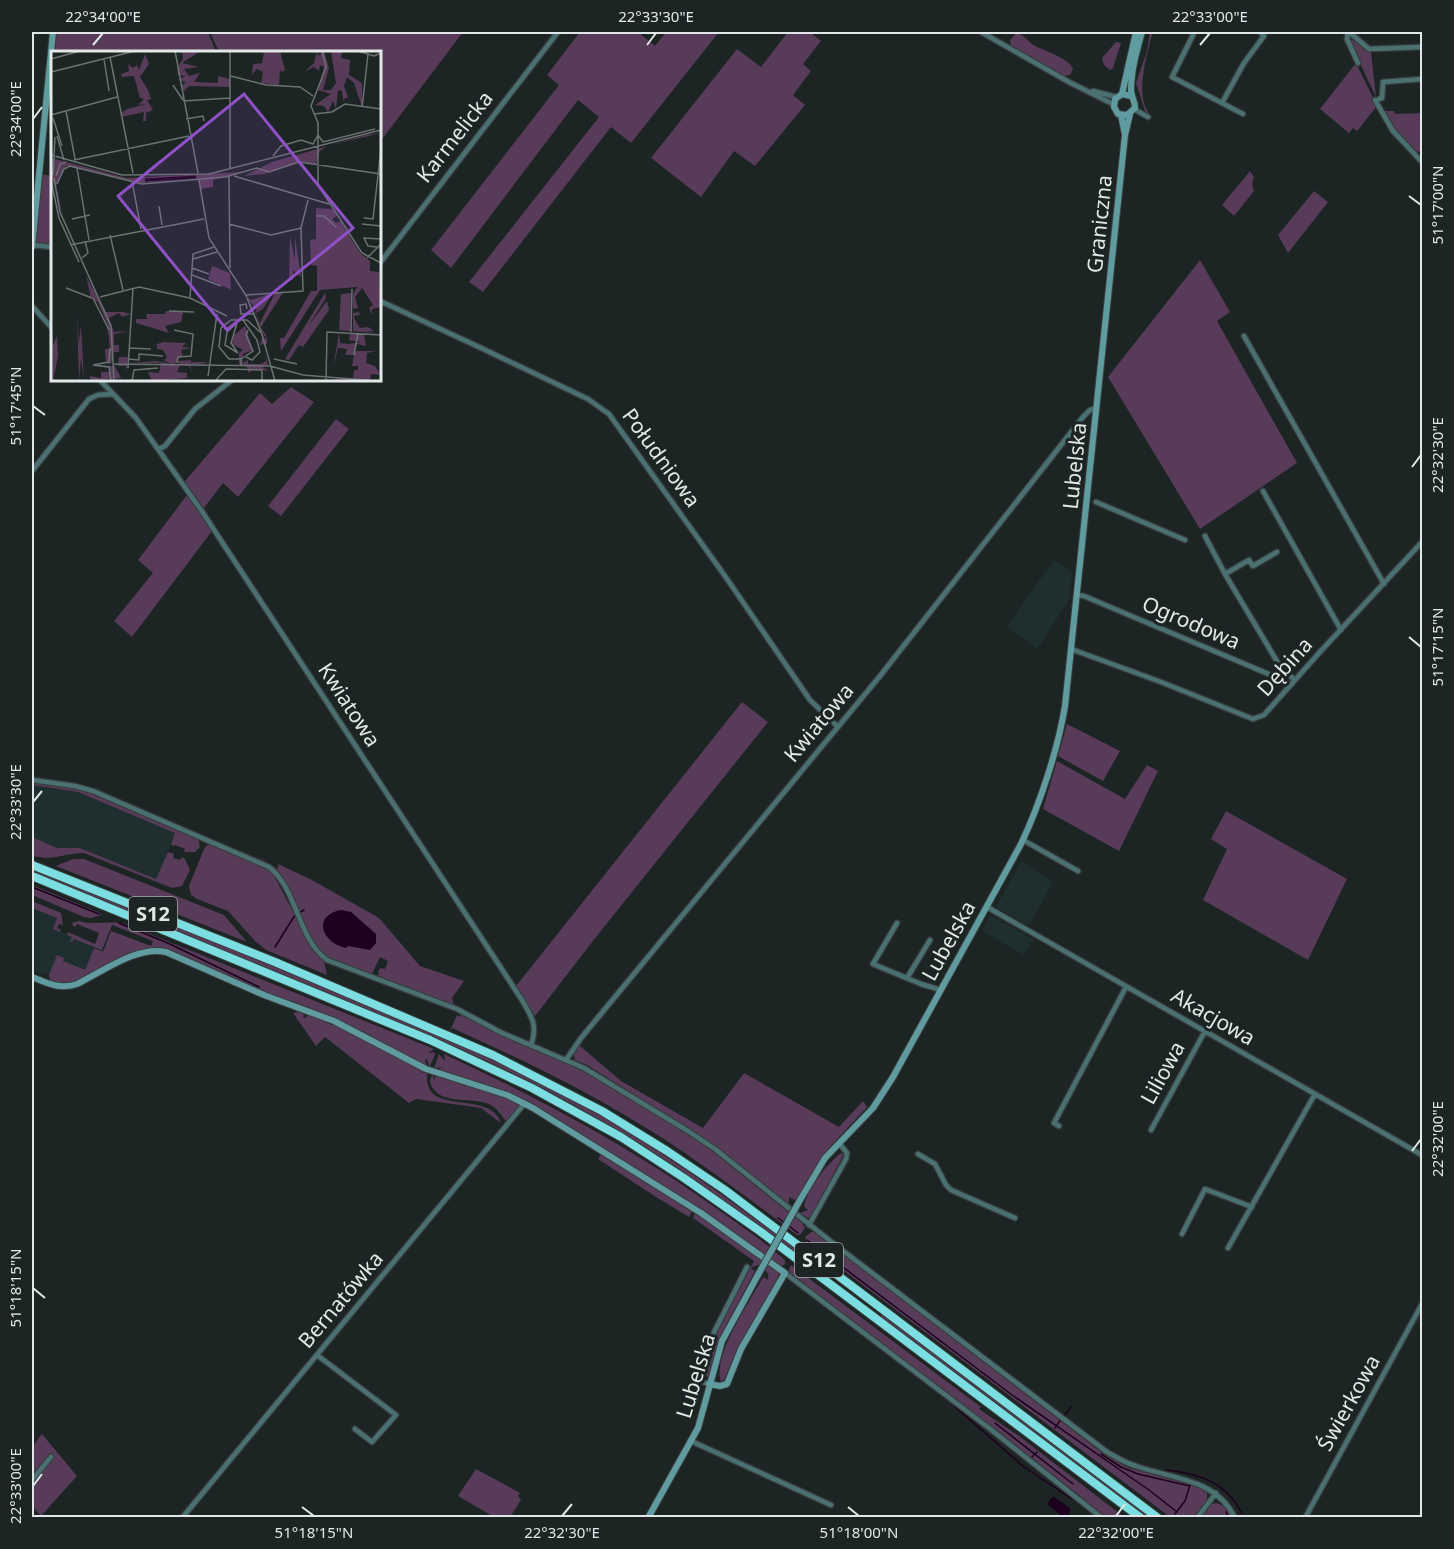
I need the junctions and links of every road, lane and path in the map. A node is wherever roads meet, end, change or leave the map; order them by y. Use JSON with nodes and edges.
{"nodes":[{"id":1,"x":53,"y":32,"type":"edge"},
{"id":2,"x":558,"y":32,"type":"edge"},
{"id":3,"x":981,"y":32,"type":"edge"},
{"id":4,"x":1136,"y":32,"type":"edge"},
{"id":5,"x":1142,"y":32,"type":"edge"},
{"id":6,"x":1260,"y":32,"type":"edge"},
{"id":7,"x":1348,"y":32,"type":"edge"},
{"id":8,"x":1192,"y":35,"type":"dead end"},
{"id":9,"x":1422,"y":47,"type":"edge"},
{"id":10,"x":51,"y":51,"type":"edge"},
{"id":11,"x":51,"y":52,"type":"edge"},
{"id":12,"x":1358,"y":63,"type":"dead end"},
{"id":13,"x":1422,"y":79,"type":"edge"},
{"id":14,"x":1131,"y":96,"type":"junction"},
{"id":15,"x":1117,"y":98,"type":"junction"},
{"id":16,"x":1222,"y":103,"type":"junction"},
{"id":17,"x":1132,"y":112,"type":"junction"},
{"id":18,"x":1243,"y":114,"type":"dead end"},
{"id":19,"x":1121,"y":115,"type":"junction"},
{"id":20,"x":1148,"y":117,"type":"dead end"},
{"id":21,"x":1125,"y":135,"type":"junction"},
{"id":22,"x":1422,"y":162,"type":"edge"},
{"id":23,"x":32,"y":246,"type":"edge"},
{"id":24,"x":51,"y":247,"type":"edge"},
{"id":25,"x":381,"y":262,"type":"edge"},
{"id":26,"x":381,"y":301,"type":"edge"},
{"id":27,"x":32,"y":306,"type":"edge"},
{"id":28,"x":1107,"y":317,"type":"joint"},
{"id":29,"x":51,"y":327,"type":"edge"},
{"id":30,"x":1244,"y":336,"type":"dead end"},
{"id":31,"x":101,"y":381,"type":"edge"},
{"id":32,"x":231,"y":381,"type":"edge"},
{"id":33,"x":113,"y":394,"type":"junction"},
{"id":34,"x":1097,"y":408,"type":"junction"},
{"id":35,"x":159,"y":449,"type":"junction"},
{"id":36,"x":32,"y":471,"type":"edge"},
{"id":37,"x":1263,"y":491,"type":"dead end"},
{"id":38,"x":1096,"y":502,"type":"dead end"},
{"id":39,"x":1205,"y":536,"type":"dead end"},
{"id":40,"x":1185,"y":540,"type":"dead end"},
{"id":41,"x":1422,"y":542,"type":"edge"},
{"id":42,"x":1277,"y":552,"type":"dead end"},
{"id":43,"x":1225,"y":574,"type":"junction"},
{"id":44,"x":1384,"y":584,"type":"junction"},
{"id":45,"x":1077,"y":595,"type":"junction"},
{"id":46,"x":1341,"y":630,"type":"junction"},
{"id":47,"x":1071,"y":650,"type":"junction"},
{"id":48,"x":1294,"y":682,"type":"junction"},
{"id":49,"x":838,"y":727,"type":"junction"},
{"id":50,"x":32,"y":780,"type":"edge"},
{"id":51,"x":1023,"y":840,"type":"junction"},
{"id":52,"x":32,"y":865,"type":"edge"},
{"id":53,"x":1078,"y":871,"type":"dead end"},
{"id":54,"x":32,"y":876,"type":"edge"},
{"id":55,"x":987,"y":908,"type":"junction"},
{"id":56,"x":897,"y":923,"type":"dead end"},
{"id":57,"x":930,"y":940,"type":"dead end"},
{"id":58,"x":32,"y":977,"type":"edge"},
{"id":59,"x":907,"y":978,"type":"junction"},
{"id":60,"x":1126,"y":987,"type":"junction"},
{"id":61,"x":941,"y":990,"type":"junction"},
{"id":62,"x":1205,"y":1031,"type":"junction"},
{"id":63,"x":531,"y":1045,"type":"junction"},
{"id":64,"x":566,"y":1060,"type":"junction"},
{"id":65,"x":1315,"y":1094,"type":"junction"},
{"id":66,"x":525,"y":1103,"type":"junction"},
{"id":67,"x":1059,"y":1126,"type":"dead end"},
{"id":68,"x":1151,"y":1130,"type":"dead end"},
{"id":69,"x":839,"y":1143,"type":"junction"},
{"id":70,"x":918,"y":1154,"type":"dead end"},
{"id":71,"x":1422,"y":1155,"type":"edge"},
{"id":72,"x":1252,"y":1207,"type":"junction"},
{"id":73,"x":1015,"y":1218,"type":"dead end"},
{"id":74,"x":809,"y":1225,"type":"junction"},
{"id":75,"x":1182,"y":1234,"type":"dead end"},
{"id":76,"x":1228,"y":1248,"type":"dead end"},
{"id":77,"x":747,"y":1268,"type":"dead end"},
{"id":78,"x":785,"y":1273,"type":"junction"},
{"id":79,"x":1422,"y":1304,"type":"edge"},
{"id":80,"x":317,"y":1355,"type":"junction"},
{"id":81,"x":710,"y":1384,"type":"junction"},
{"id":82,"x":355,"y":1429,"type":"dead end"},
{"id":83,"x":691,"y":1441,"type":"junction"},
{"id":84,"x":51,"y":1457,"type":"dead end"},
{"id":85,"x":32,"y":1480,"type":"edge"},
{"id":86,"x":1216,"y":1493,"type":"junction"},
{"id":87,"x":831,"y":1505,"type":"dead end"},
{"id":88,"x":182,"y":1518,"type":"edge"},
{"id":89,"x":648,"y":1518,"type":"edge"},
{"id":90,"x":1102,"y":1518,"type":"edge"},
{"id":91,"x":1141,"y":1518,"type":"edge"},
{"id":92,"x":1158,"y":1518,"type":"edge"},
{"id":93,"x":1197,"y":1518,"type":"edge"},
{"id":94,"x":1235,"y":1518,"type":"edge"},
{"id":95,"x":1305,"y":1518,"type":"edge"}],
"edges":[{"from":1,"to":10,"type":"street"},
{"from":2,"to":25,"type":"street","name":"Karmelicka"},
{"from":3,"to":15,"type":"street"},
{"from":4,"to":15,"type":"street"},
{"from":5,"to":14,"type":"street"},
{"from":6,"to":16,"type":"street"},
{"from":7,"to":9,"type":"street"},
{"from":7,"to":12,"type":"street"},
{"from":8,"to":16,"type":"street"},
{"from":11,"to":23,"type":"street"},
{"from":13,"to":22,"type":"street"},
{"from":14,"to":15,"type":"street"},
{"from":14,"to":17,"type":"street"},
{"from":15,"to":19,"type":"street"},
{"from":16,"to":18,"type":"street"},
{"from":17,"to":19,"type":"street"},
{"from":17,"to":20,"type":"street"},
{"from":17,"to":21,"type":"street","name":"Graniczna"},
{"from":19,"to":21,"type":"street","name":"Graniczna"},
{"from":21,"to":28,"type":"street","name":"Graniczna"},
{"from":23,"to":24,"type":"street"},
{"from":26,"to":49,"type":"street","name":"Południowa"},
{"from":27,"to":29,"type":"street"},
{"from":28,"to":34,"type":"street","name":"Lubelska"},
{"from":30,"to":44,"type":"street"},
{"from":31,"to":33,"type":"street","name":"Kwiatowa"},
{"from":32,"to":35,"type":"street"},
{"from":33,"to":35,"type":"street","name":"Kwiatowa"},
{"from":33,"to":36,"type":"street"},
{"from":34,"to":45,"type":"street","name":"Lubelska"},
{"from":34,"to":49,"type":"street","name":"Kwiatowa"},
{"from":35,"to":63,"type":"street","name":"Kwiatowa"},
{"from":37,"to":46,"type":"street"},
{"from":38,"to":40,"type":"street"},
{"from":39,"to":43,"type":"street"},
{"from":41,"to":44,"type":"street","name":"Dębina"},
{"from":42,"to":43,"type":"street"},
{"from":43,"to":48,"type":"street"},
{"from":44,"to":46,"type":"street","name":"Dębina"},
{"from":45,"to":47,"type":"street","name":"Lubelska"},
{"from":45,"to":48,"type":"street","name":"Ogrodowa"},
{"from":46,"to":48,"type":"street","name":"Dębina"},
{"from":47,"to":48,"type":"street","name":"Dębina"},
{"from":47,"to":51,"type":"street","name":"Lubelska"},
{"from":49,"to":64,"type":"street","name":"Kwiatowa"},
{"from":50,"to":63,"type":"street"},
{"from":51,"to":53,"type":"street"},
{"from":51,"to":55,"type":"street","name":"Lubelska"},
{"from":52,"to":92,"type":"highway","number":"S12"},
{"from":54,"to":91,"type":"highway","number":"S12"},
{"from":55,"to":60,"type":"street","name":"Akacjowa"},
{"from":55,"to":61,"type":"street","name":"Lubelska"},
{"from":56,"to":59,"type":"street"},
{"from":57,"to":59,"type":"street"},
{"from":58,"to":66,"type":"street"},
{"from":59,"to":61,"type":"street"},
{"from":60,"to":62,"type":"street","name":"Akacjowa"},
{"from":60,"to":67,"type":"street"},
{"from":61,"to":69,"type":"street","name":"Lubelska"},
{"from":62,"to":65,"type":"street","name":"Akacjowa"},
{"from":62,"to":68,"type":"street","name":"Liliowa"},
{"from":63,"to":64,"type":"street"},
{"from":64,"to":74,"type":"street"},
{"from":65,"to":71,"type":"street","name":"Akacjowa"},
{"from":65,"to":72,"type":"street"},
{"from":66,"to":78,"type":"street"},
{"from":66,"to":80,"type":"street","name":"Bernatówka"},
{"from":69,"to":74,"type":"street"},
{"from":69,"to":81,"type":"street","name":"Lubelska","bridge":true},
{"from":70,"to":73,"type":"street"},
{"from":72,"to":75,"type":"street"},
{"from":72,"to":76,"type":"street"},
{"from":74,"to":86,"type":"street"},
{"from":77,"to":81,"type":"street"},
{"from":78,"to":81,"type":"street"},
{"from":78,"to":90,"type":"street"},
{"from":79,"to":95,"type":"street","name":"Świerkowa"},
{"from":80,"to":82,"type":"street"},
{"from":80,"to":88,"type":"street","name":"Bernatówka"},
{"from":81,"to":83,"type":"street","name":"Lubelska"},
{"from":83,"to":87,"type":"street"},
{"from":83,"to":89,"type":"street","name":"Lubelska"},
{"from":84,"to":85,"type":"street"},
{"from":86,"to":93,"type":"street"},
{"from":86,"to":94,"type":"street"}]}
